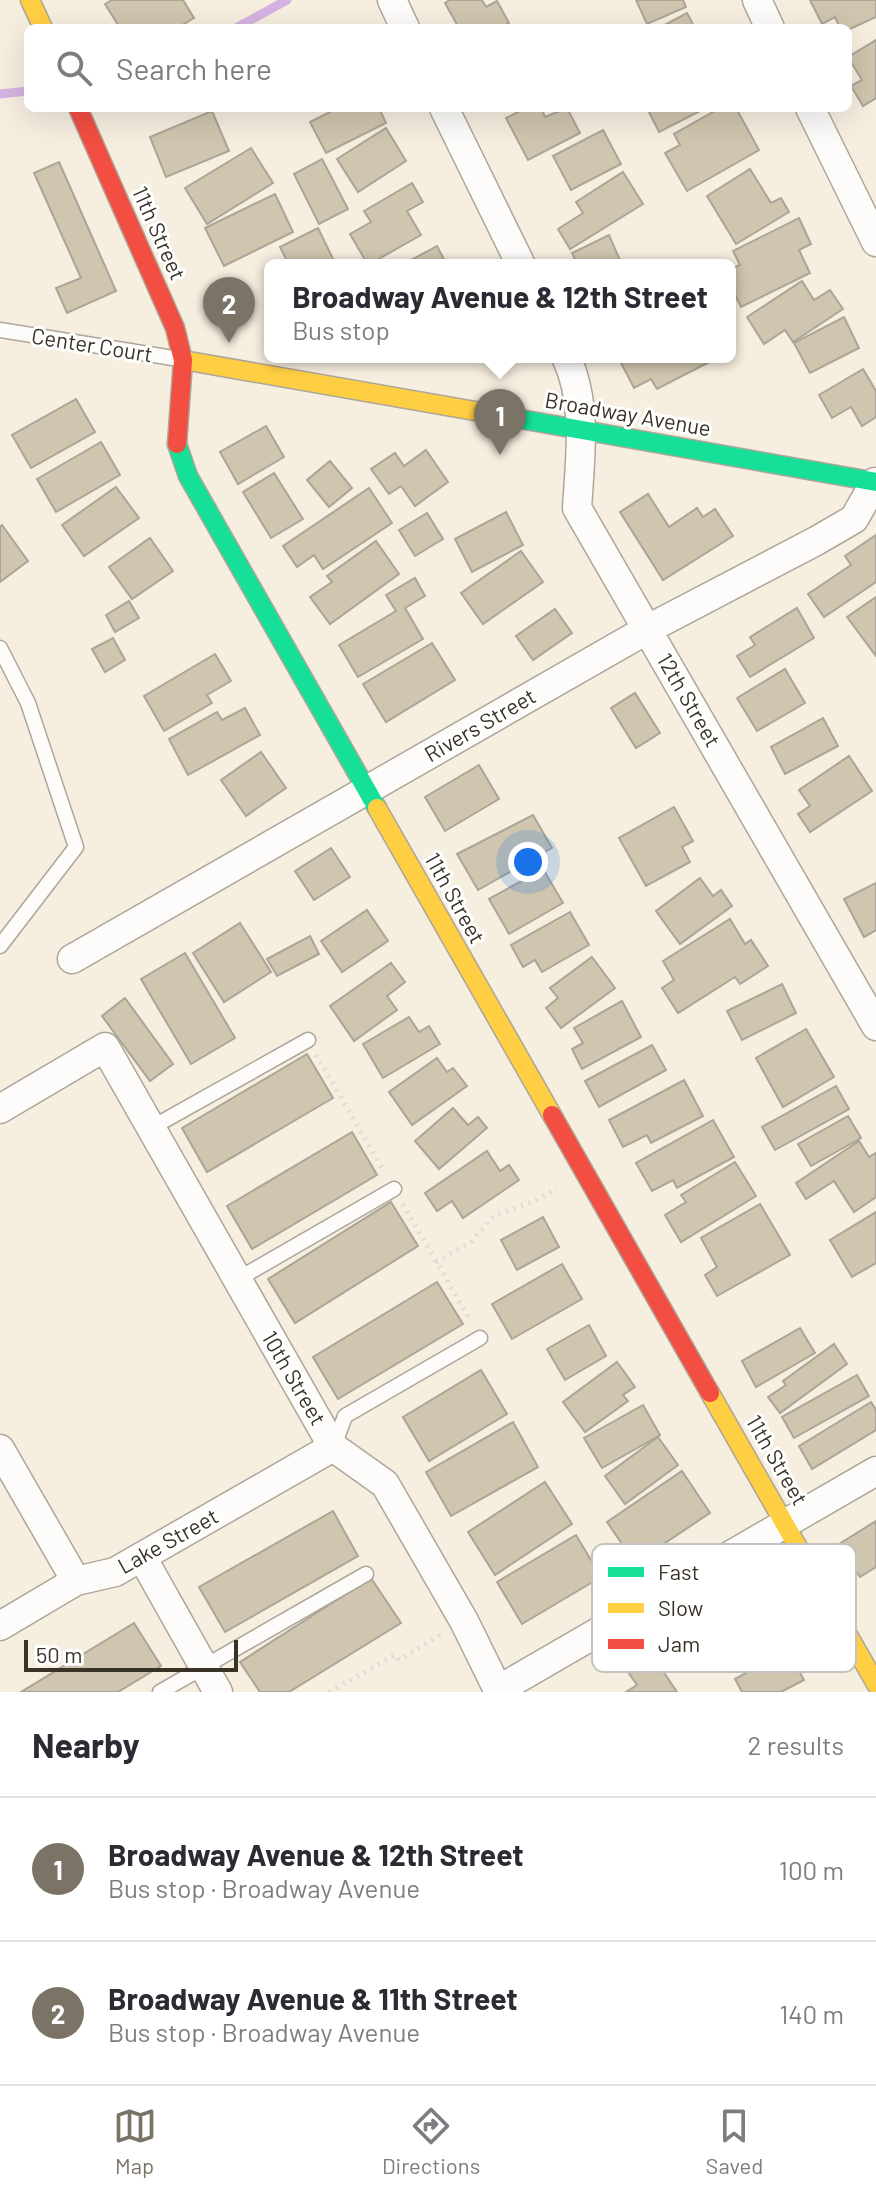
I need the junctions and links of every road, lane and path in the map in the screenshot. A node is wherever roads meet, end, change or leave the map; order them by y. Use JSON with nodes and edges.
{"nodes":[{"id":1,"x":30,"y":0,"type":"edge"},
{"id":2,"x":392,"y":0,"type":"edge"},
{"id":3,"x":757,"y":0,"type":"edge"},
{"id":4,"x":41,"y":24,"type":"edge"},
{"id":5,"x":403,"y":24,"type":"edge"},
{"id":6,"x":768,"y":24,"type":"edge"},
{"id":7,"x":80,"y":112,"type":"edge"},
{"id":8,"x":446,"y":112,"type":"edge"},
{"id":9,"x":812,"y":112,"type":"edge"},
{"id":10,"x":876,"y":242,"type":"edge"},
{"id":11,"x":518,"y":259,"type":"edge"},
{"id":12,"x":0,"y":330,"type":"edge"},
{"id":13,"x":183,"y":360,"type":"junction"},
{"id":14,"x":569,"y":363,"type":"edge"},
{"id":15,"x":581,"y":430,"type":"junction"},
{"id":16,"x":876,"y":482,"type":"edge"},
{"id":17,"x":648,"y":629,"type":"junction"},
{"id":18,"x":0,"y":648,"type":"edge"},
{"id":19,"x":367,"y":790,"type":"junction"},
{"id":20,"x":0,"y":946,"type":"edge"},
{"id":21,"x":72,"y":959,"type":"dead end"},
{"id":22,"x":876,"y":1026,"type":"edge"},
{"id":23,"x":308,"y":1040,"type":"dead end"},
{"id":24,"x":0,"y":1109,"type":"edge"},
{"id":25,"x":151,"y":1128,"type":"junction"},
{"id":26,"x":582,"y":1172,"type":"junction"},
{"id":27,"x":394,"y":1189,"type":"dead end"},
{"id":28,"x":436,"y":1262,"type":"dead end"},
{"id":29,"x":238,"y":1279,"type":"junction"},
{"id":30,"x":480,"y":1338,"type":"dead end"},
{"id":31,"x":333,"y":1447,"type":"junction"},
{"id":32,"x":0,"y":1449,"type":"edge"},
{"id":33,"x":876,"y":1471,"type":"edge"},
{"id":34,"x":785,"y":1523,"type":"junction"},
{"id":35,"x":749,"y":1544,"type":"edge"},
{"id":36,"x":797,"y":1544,"type":"edge"},
{"id":37,"x":142,"y":1557,"type":"junction"},
{"id":38,"x":366,"y":1574,"type":"dead end"},
{"id":39,"x":76,"y":1581,"type":"junction"},
{"id":40,"x":464,"y":1621,"type":"junction"},
{"id":41,"x":0,"y":1626,"type":"edge"},
{"id":42,"x":592,"y":1636,"type":"edge"},
{"id":43,"x":856,"y":1649,"type":"edge"},
{"id":44,"x":203,"y":1667,"type":"junction"},
{"id":45,"x":876,"y":1684,"type":"edge"},
{"id":46,"x":499,"y":1691,"type":"edge"},
{"id":47,"x":160,"y":1692,"type":"edge"},
{"id":48,"x":218,"y":1692,"type":"edge"},
{"id":49,"x":329,"y":1692,"type":"edge"}],
"edges":[{"from":1,"to":4,"type":"street"},
{"from":2,"to":5,"type":"street"},
{"from":3,"to":6,"type":"street"},
{"from":7,"to":13,"type":"street","name":"11th Street"},
{"from":8,"to":11,"type":"street"},
{"from":9,"to":10,"type":"street"},
{"from":12,"to":13,"type":"lane","name":"Center Court"},
{"from":13,"to":15,"type":"street","name":"Broadway Avenue"},
{"from":13,"to":19,"type":"street","name":"11th Street"},
{"from":14,"to":15,"type":"street","name":"12th Street"},
{"from":15,"to":16,"type":"street","name":"Broadway Avenue"},
{"from":15,"to":17,"type":"street","name":"12th Street"},
{"from":16,"to":17,"type":"street","name":"Rivers Street"},
{"from":17,"to":19,"type":"street","name":"Rivers Street"},
{"from":17,"to":22,"type":"street","name":"12th Street"},
{"from":18,"to":20,"type":"lane"},
{"from":19,"to":21,"type":"street","name":"Rivers Street"},
{"from":19,"to":26,"type":"street","name":"11th Street"},
{"from":23,"to":25,"type":"lane"},
{"from":24,"to":25,"type":"street","name":"10th Street"},
{"from":25,"to":29,"type":"street","name":"10th Street"},
{"from":26,"to":28,"type":"path"},
{"from":26,"to":34,"type":"street","name":"11th Street"},
{"from":27,"to":29,"type":"lane"},
{"from":29,"to":31,"type":"street","name":"10th Street"},
{"from":30,"to":31,"type":"lane"},
{"from":31,"to":37,"type":"street","name":"Lake Street"},
{"from":31,"to":40,"type":"street","name":"10th Street"},
{"from":32,"to":39,"type":"street"},
{"from":33,"to":34,"type":"street"},
{"from":34,"to":35,"type":"street"},
{"from":34,"to":36,"type":"street","name":"11th Street"},
{"from":37,"to":39,"type":"street","name":"Lake Street"},
{"from":37,"to":44,"type":"street"},
{"from":38,"to":44,"type":"lane"},
{"from":39,"to":41,"type":"street","name":"Lake Street"},
{"from":40,"to":46,"type":"street","name":"10th Street"},
{"from":40,"to":49,"type":"path"},
{"from":42,"to":46,"type":"street"},
{"from":43,"to":45,"type":"street","name":"11th Street"},
{"from":44,"to":47,"type":"lane"},
{"from":44,"to":48,"type":"street"}]}
